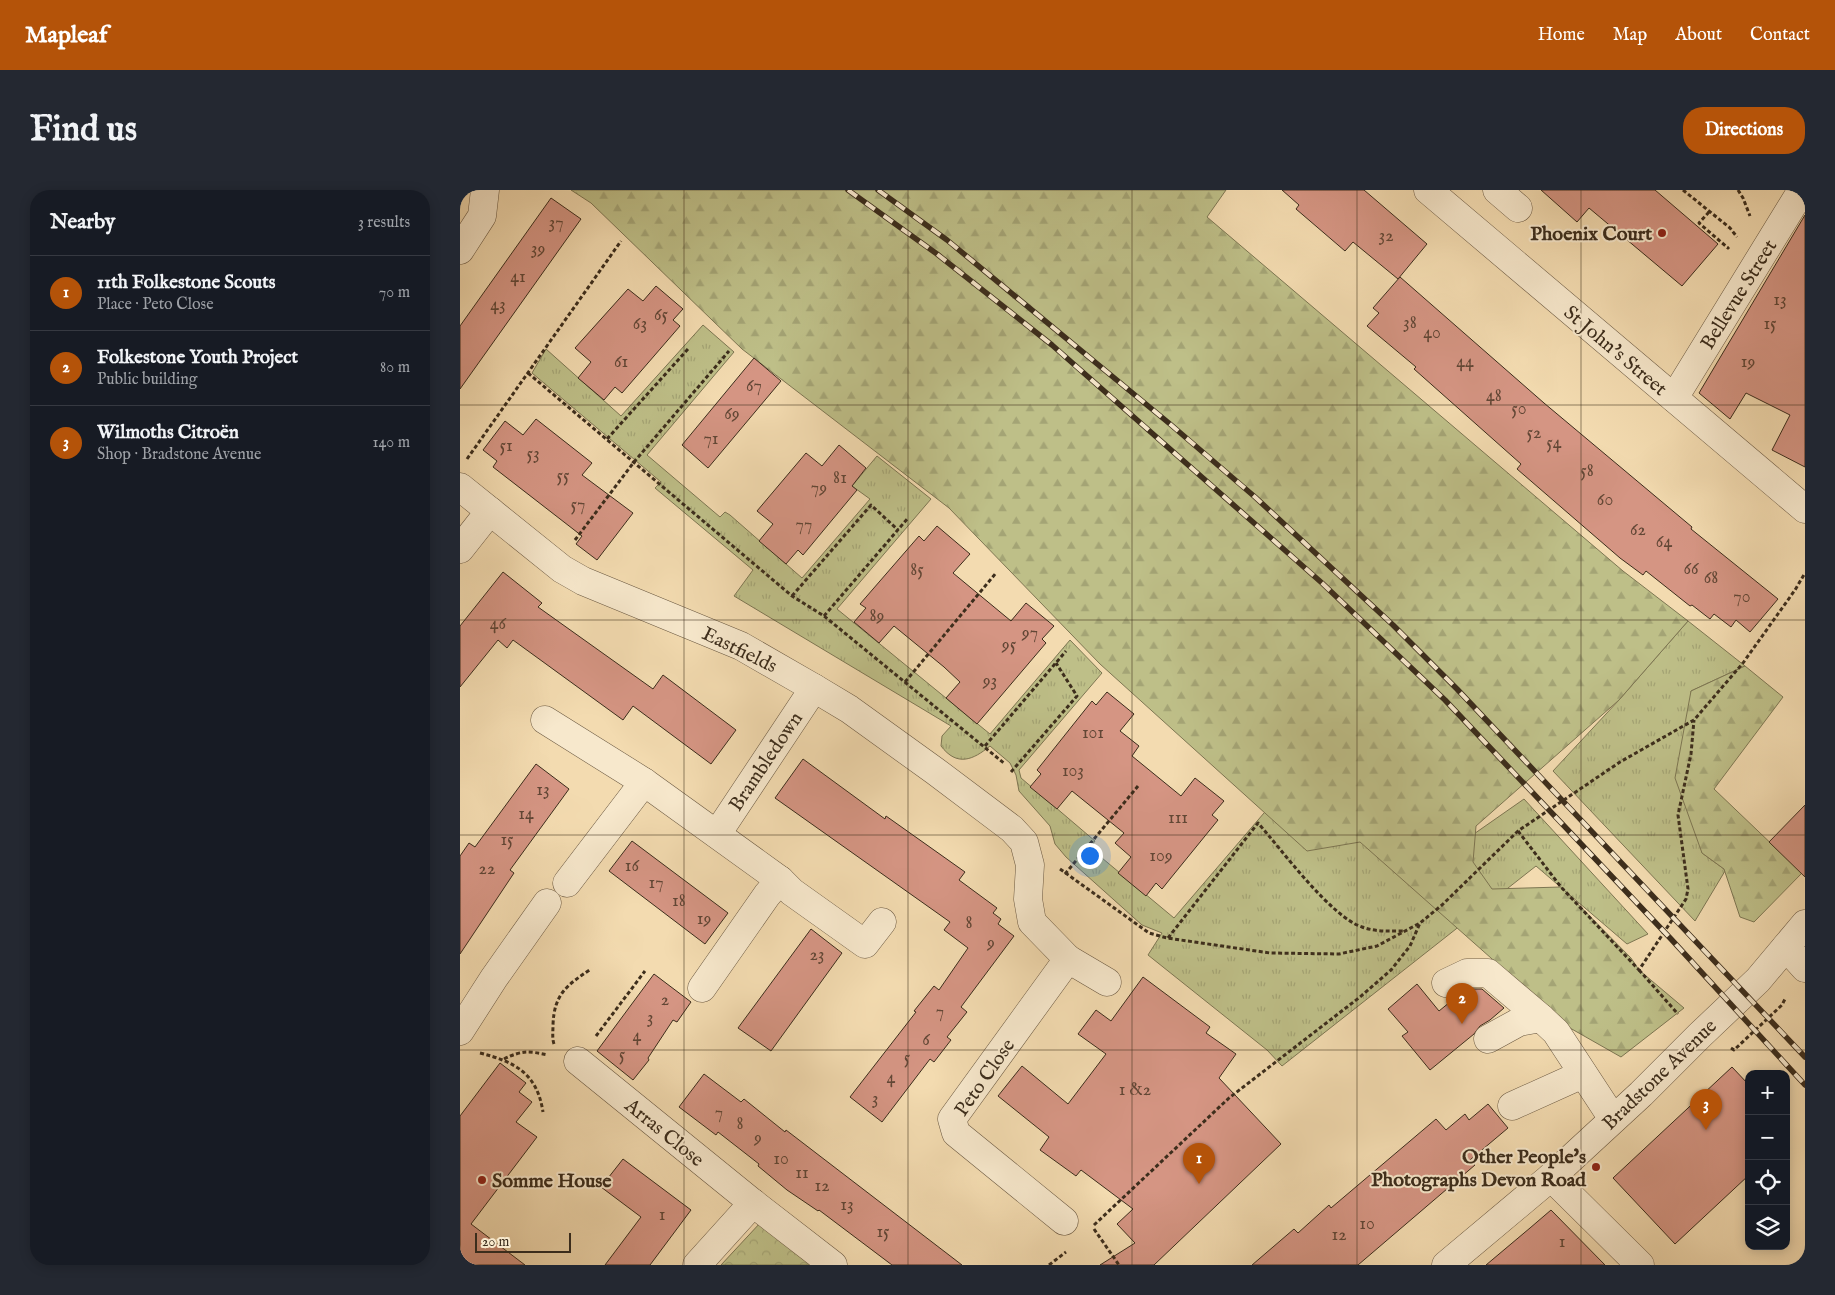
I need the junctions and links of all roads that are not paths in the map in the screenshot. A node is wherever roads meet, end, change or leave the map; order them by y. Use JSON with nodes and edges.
{"nodes":[{"id":1,"x":485,"y":190,"type":"edge"},
{"id":2,"x":1428,"y":190,"type":"edge"},
{"id":3,"x":1497,"y":190,"type":"edge"},
{"id":4,"x":1802,"y":190,"type":"edge"},
{"id":5,"x":1518,"y":208,"type":"dead end"},
{"id":6,"x":460,"y":250,"type":"edge"},
{"id":7,"x":1674,"y":398,"type":"junction"},
{"id":8,"x":461,"y":476,"type":"edge"},
{"id":9,"x":1805,"y":509,"type":"edge"},
{"id":10,"x":490,"y":511,"type":"junction"},
{"id":11,"x":460,"y":549,"type":"edge"},
{"id":12,"x":814,"y":688,"type":"junction"},
{"id":13,"x":545,"y":720,"type":"dead end"},
{"id":14,"x":640,"y":780,"type":"junction"},
{"id":15,"x":717,"y":834,"type":"junction"},
{"id":16,"x":784,"y":882,"type":"junction"},
{"id":17,"x":567,"y":883,"type":"dead end"},
{"id":18,"x":547,"y":903,"type":"dead end"},
{"id":19,"x":882,"y":922,"type":"dead end"},
{"id":20,"x":1805,"y":924,"type":"edge"},
{"id":21,"x":1786,"y":947,"type":"junction"},
{"id":22,"x":1068,"y":958,"type":"junction"},
{"id":23,"x":1805,"y":968,"type":"edge"},
{"id":24,"x":1108,"y":982,"type":"dead end"},
{"id":25,"x":1446,"y":983,"type":"dead end"},
{"id":26,"x":702,"y":988,"type":"dead end"},
{"id":27,"x":1542,"y":1018,"type":"junction"},
{"id":28,"x":460,"y":1031,"type":"edge"},
{"id":29,"x":1488,"y":1039,"type":"dead end"},
{"id":30,"x":567,"y":1059,"type":"road end"},
{"id":31,"x":1583,"y":1074,"type":"junction"},
{"id":32,"x":1512,"y":1106,"type":"dead end"},
{"id":33,"x":1613,"y":1120,"type":"junction"},
{"id":34,"x":1551,"y":1177,"type":"junction"},
{"id":35,"x":753,"y":1203,"type":"junction"},
{"id":36,"x":1075,"y":1227,"type":"road end"},
{"id":37,"x":697,"y":1265,"type":"edge"},
{"id":38,"x":834,"y":1265,"type":"edge"},
{"id":39,"x":1446,"y":1265,"type":"edge"},
{"id":40,"x":1640,"y":1265,"type":"edge"}],
"edges":[{"from":1,"to":6,"type":"street"},
{"from":2,"to":7,"type":"street","name":"St John's Street"},
{"from":3,"to":5,"type":"street"},
{"from":4,"to":7,"type":"street","name":"Bellevue Street"},
{"from":7,"to":9,"type":"street","name":"St John's Street"},
{"from":8,"to":10,"type":"street","name":"Eastfields"},
{"from":10,"to":11,"type":"street"},
{"from":10,"to":12,"type":"street","name":"Eastfields"},
{"from":12,"to":15,"type":"street","name":"Brambledown"},
{"from":12,"to":22,"type":"street","name":"Eastfields"},
{"from":13,"to":14,"type":"street"},
{"from":14,"to":15,"type":"street"},
{"from":14,"to":17,"type":"street"},
{"from":15,"to":16,"type":"street"},
{"from":16,"to":19,"type":"street"},
{"from":16,"to":26,"type":"street"},
{"from":18,"to":28,"type":"street"},
{"from":20,"to":21,"type":"street","name":"Bradstone Avenue"},
{"from":21,"to":23,"type":"street"},
{"from":21,"to":33,"type":"street","name":"Bradstone Avenue"},
{"from":22,"to":24,"type":"street"},
{"from":22,"to":36,"type":"street","name":"Peto Close"},
{"from":25,"to":27,"type":"street"},
{"from":27,"to":29,"type":"street"},
{"from":27,"to":31,"type":"street"},
{"from":30,"to":35,"type":"street","name":"Arras Close"},
{"from":31,"to":32,"type":"street"},
{"from":31,"to":33,"type":"street"},
{"from":33,"to":34,"type":"street","name":"Bradstone Avenue"},
{"from":34,"to":39,"type":"street","name":"Bradstone Avenue"},
{"from":34,"to":40,"type":"street"},
{"from":35,"to":37,"type":"street"},
{"from":35,"to":38,"type":"street","name":"Arras Close"}]}
